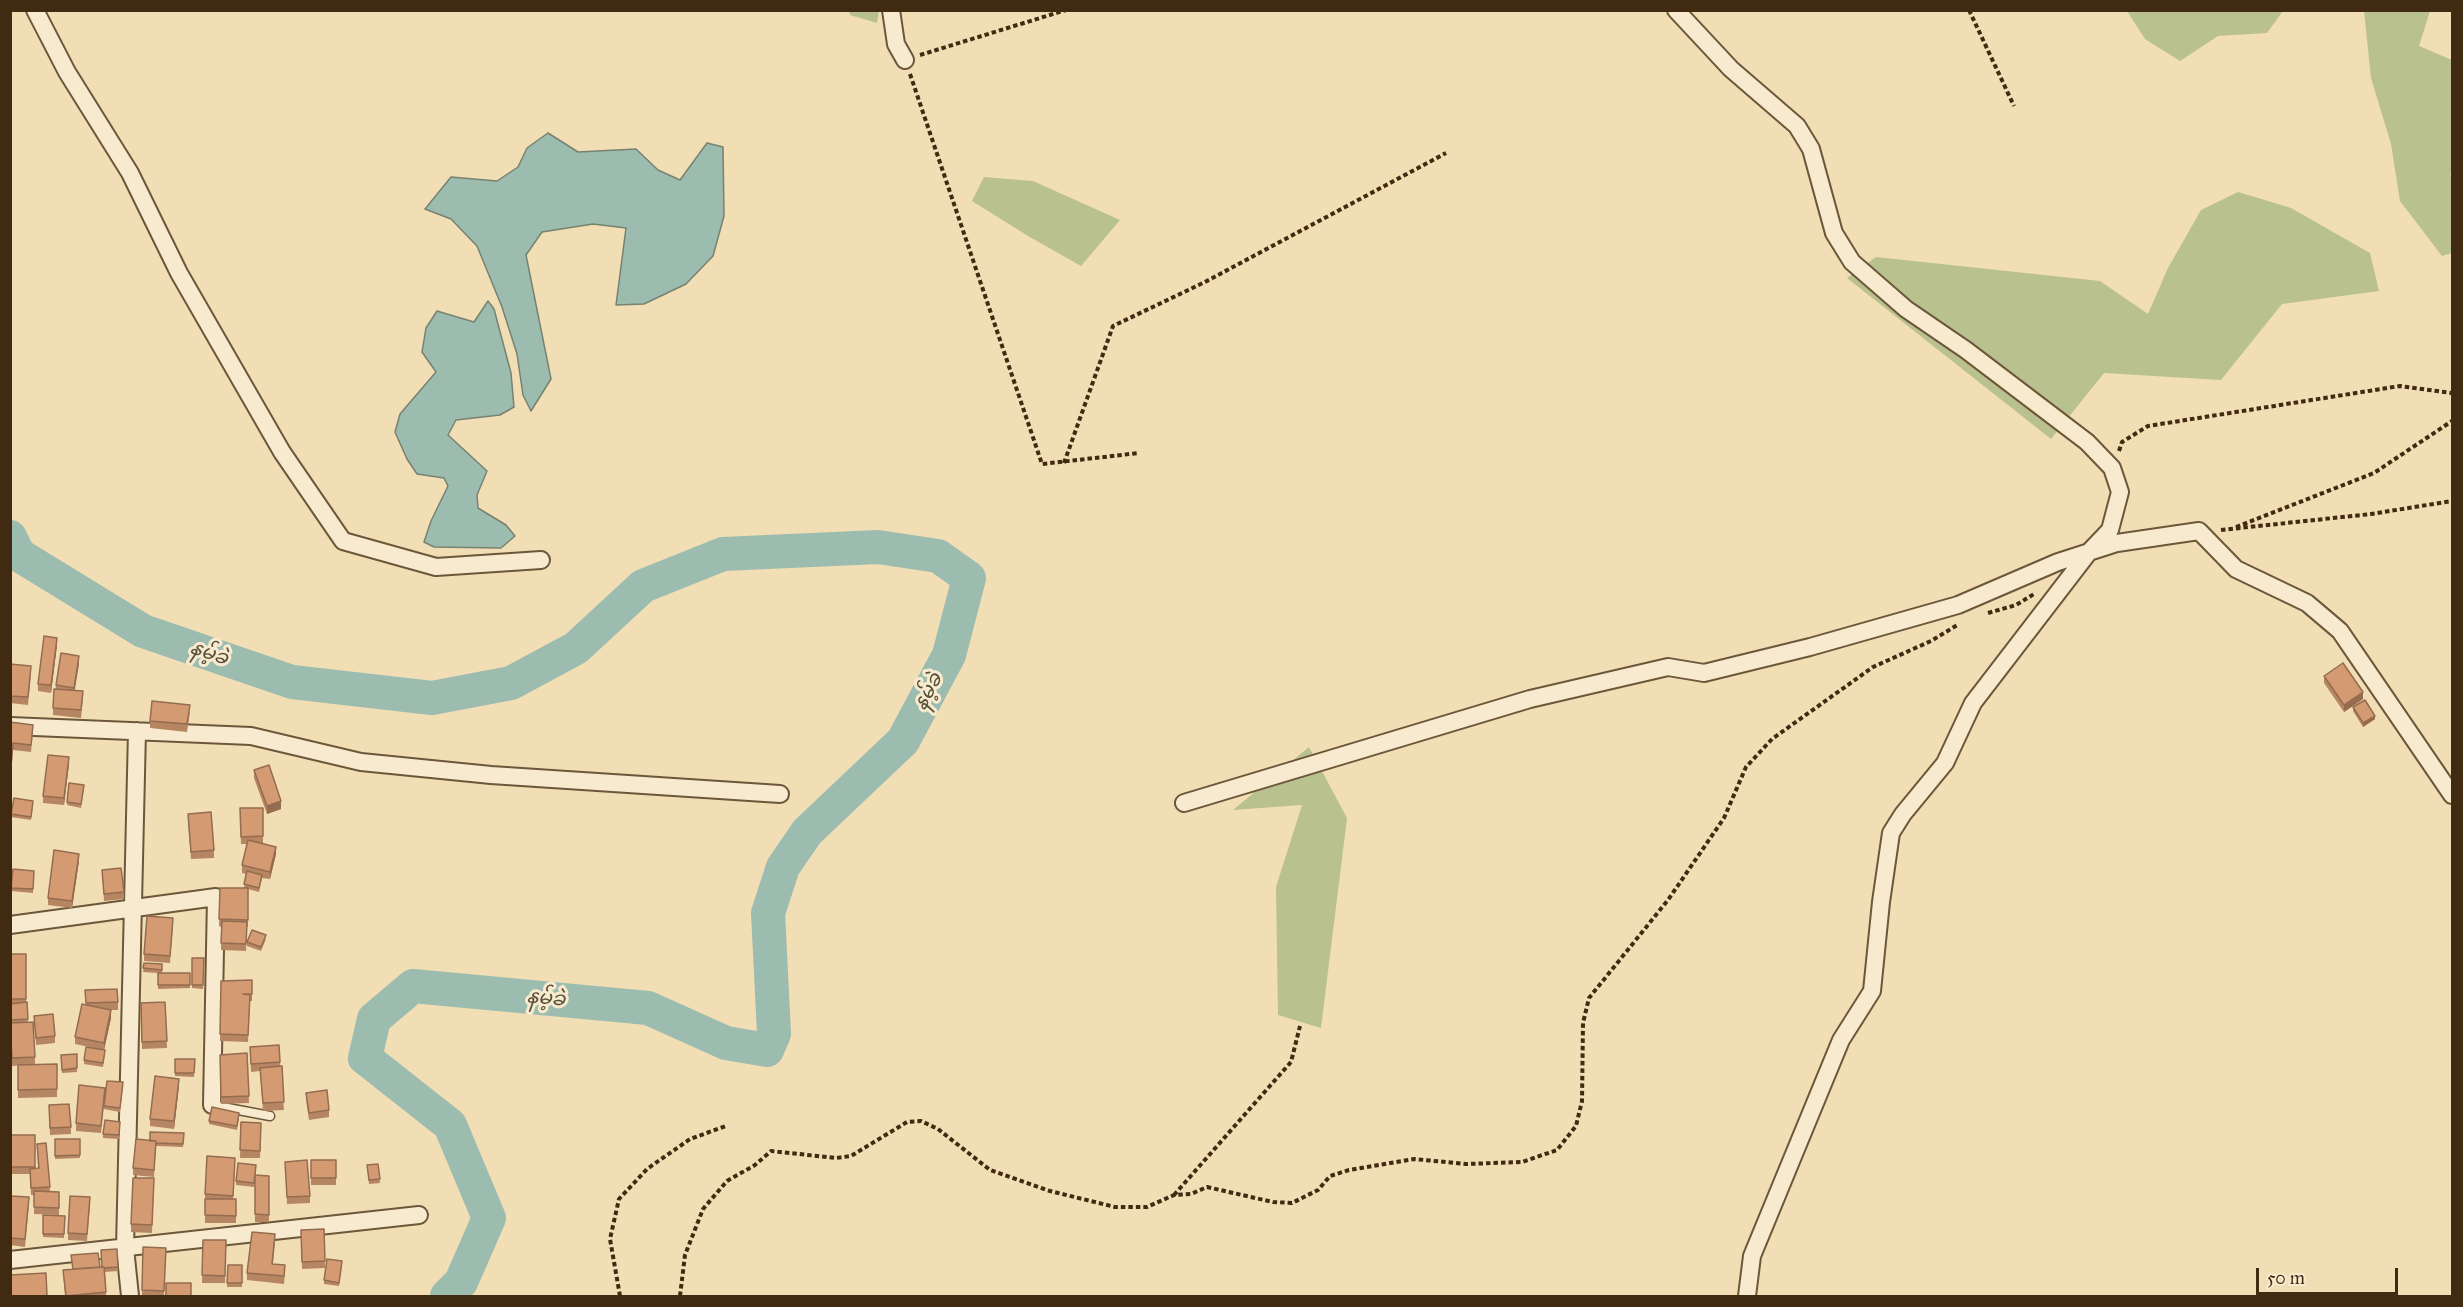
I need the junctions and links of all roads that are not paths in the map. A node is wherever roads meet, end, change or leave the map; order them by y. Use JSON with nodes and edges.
{"nodes":[{"id":1,"x":35,"y":10,"type":"edge"},
{"id":2,"x":891,"y":10,"type":"edge"},
{"id":3,"x":1676,"y":10,"type":"edge"},
{"id":4,"x":905,"y":60,"type":"road end"},
{"id":5,"x":2089,"y":552,"type":"junction"},
{"id":6,"x":541,"y":560,"type":"dead end"},
{"id":7,"x":10,"y":726,"type":"edge"},
{"id":8,"x":137,"y":731,"type":"junction"},
{"id":9,"x":780,"y":794,"type":"dead end"},
{"id":10,"x":2452,"y":795,"type":"edge"},
{"id":11,"x":1184,"y":803,"type":"dead end"},
{"id":12,"x":134,"y":908,"type":"junction"},
{"id":13,"x":10,"y":925,"type":"edge"},
{"id":14,"x":212,"y":1105,"type":"joint"},
{"id":15,"x":270,"y":1116,"type":"dead end"},
{"id":16,"x":419,"y":1215,"type":"dead end"},
{"id":17,"x":125,"y":1248,"type":"junction"},
{"id":18,"x":10,"y":1260,"type":"edge"},
{"id":19,"x":130,"y":1296,"type":"edge"},
{"id":20,"x":1747,"y":1296,"type":"edge"}],
"edges":[{"from":1,"to":6,"type":"street"},
{"from":2,"to":4,"type":"street"},
{"from":3,"to":5,"type":"street"},
{"from":5,"to":10,"type":"street"},
{"from":5,"to":11,"type":"street"},
{"from":5,"to":20,"type":"street"},
{"from":7,"to":8,"type":"street"},
{"from":8,"to":9,"type":"street"},
{"from":8,"to":12,"type":"street"},
{"from":12,"to":13,"type":"street"},
{"from":12,"to":14,"type":"street"},
{"from":12,"to":17,"type":"street"},
{"from":14,"to":15,"type":"lane"},
{"from":16,"to":17,"type":"street"},
{"from":17,"to":18,"type":"street"},
{"from":17,"to":19,"type":"street"}]}
